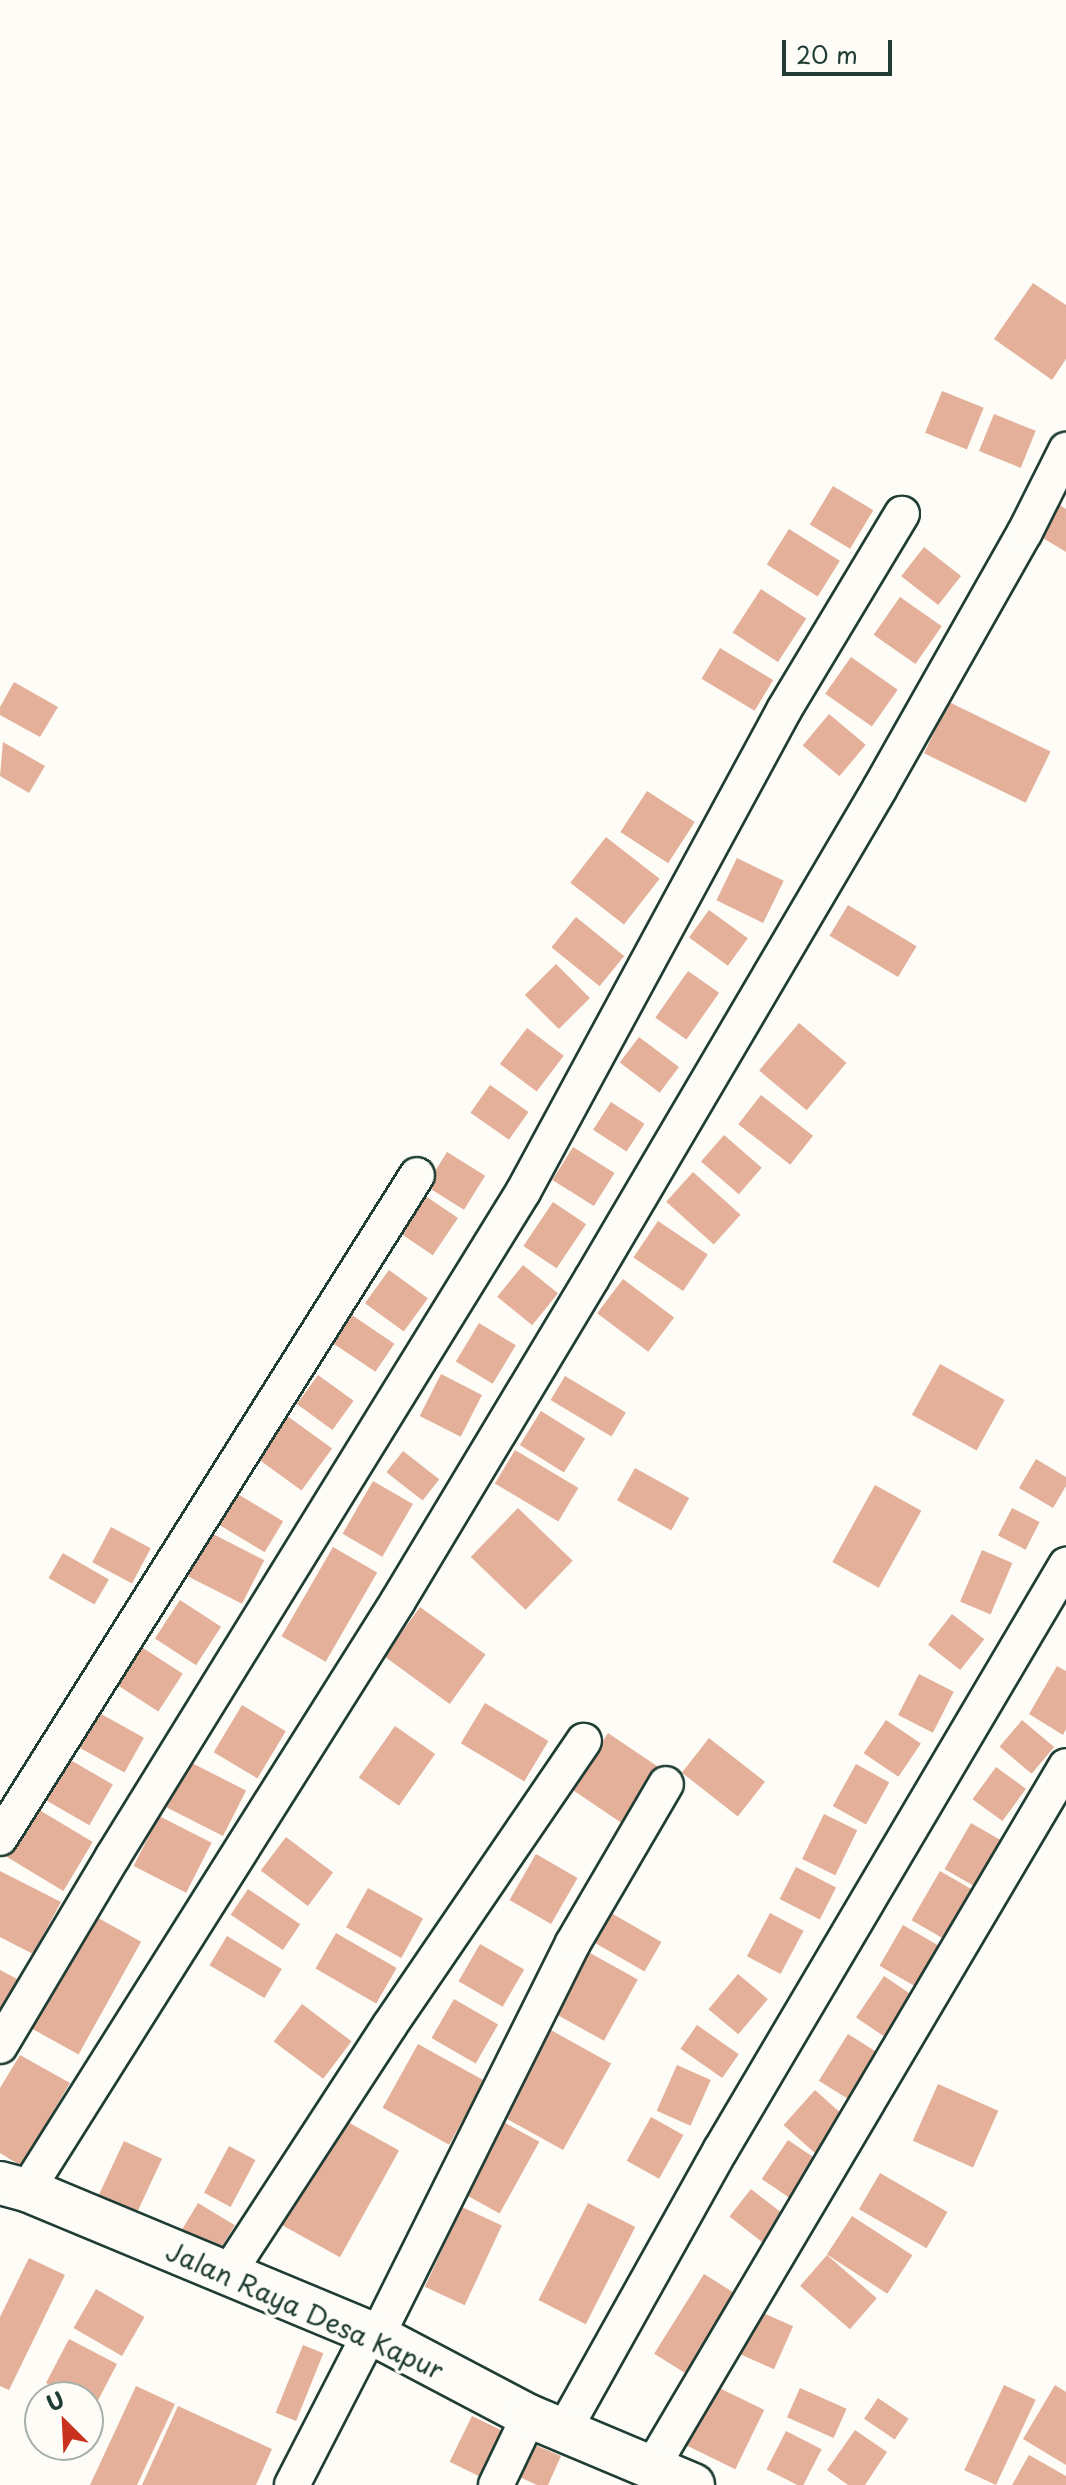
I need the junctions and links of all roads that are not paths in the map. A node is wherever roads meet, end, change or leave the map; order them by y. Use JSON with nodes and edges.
{"nodes":[{"id":1,"x":1066,"y":450,"type":"edge"},
{"id":2,"x":902,"y":514,"type":"dead end"},
{"id":3,"x":417,"y":1175,"type":"dead end"},
{"id":4,"x":1066,"y":1565,"type":"edge"},
{"id":5,"x":584,"y":1741,"type":"dead end"},
{"id":6,"x":1066,"y":1766,"type":"edge"},
{"id":7,"x":666,"y":1784,"type":"dead end"},
{"id":8,"x":0,"y":1838,"type":"edge"},
{"id":9,"x":0,"y":2046,"type":"edge"},
{"id":10,"x":14,"y":2186,"type":"edge"},
{"id":11,"x":227,"y":2275,"type":"junction"},
{"id":12,"x":373,"y":2334,"type":"junction"},
{"id":13,"x":547,"y":2423,"type":"junction"},
{"id":14,"x":652,"y":2467,"type":"junction"},
{"id":15,"x":292,"y":2485,"type":"edge"},
{"id":16,"x":496,"y":2485,"type":"edge"},
{"id":17,"x":693,"y":2485,"type":"edge"}],
"edges":[{"from":1,"to":10,"type":"street"},
{"from":2,"to":9,"type":"street"},
{"from":3,"to":8,"type":"street"},
{"from":4,"to":13,"type":"street"},
{"from":5,"to":11,"type":"street"},
{"from":6,"to":14,"type":"street"},
{"from":7,"to":12,"type":"street"},
{"from":10,"to":11,"type":"street","name":"Jalan Raya Desa Kapur"},
{"from":11,"to":12,"type":"street","name":"Jalan Raya Desa Kapur"},
{"from":12,"to":13,"type":"street","name":"Jalan Raya Desa Kapur"},
{"from":12,"to":15,"type":"street"},
{"from":13,"to":14,"type":"street","name":"Jalan Raya Desa Kapur"},
{"from":13,"to":16,"type":"street"},
{"from":14,"to":17,"type":"street","name":"Jalan Raya Desa Kapur"}]}
